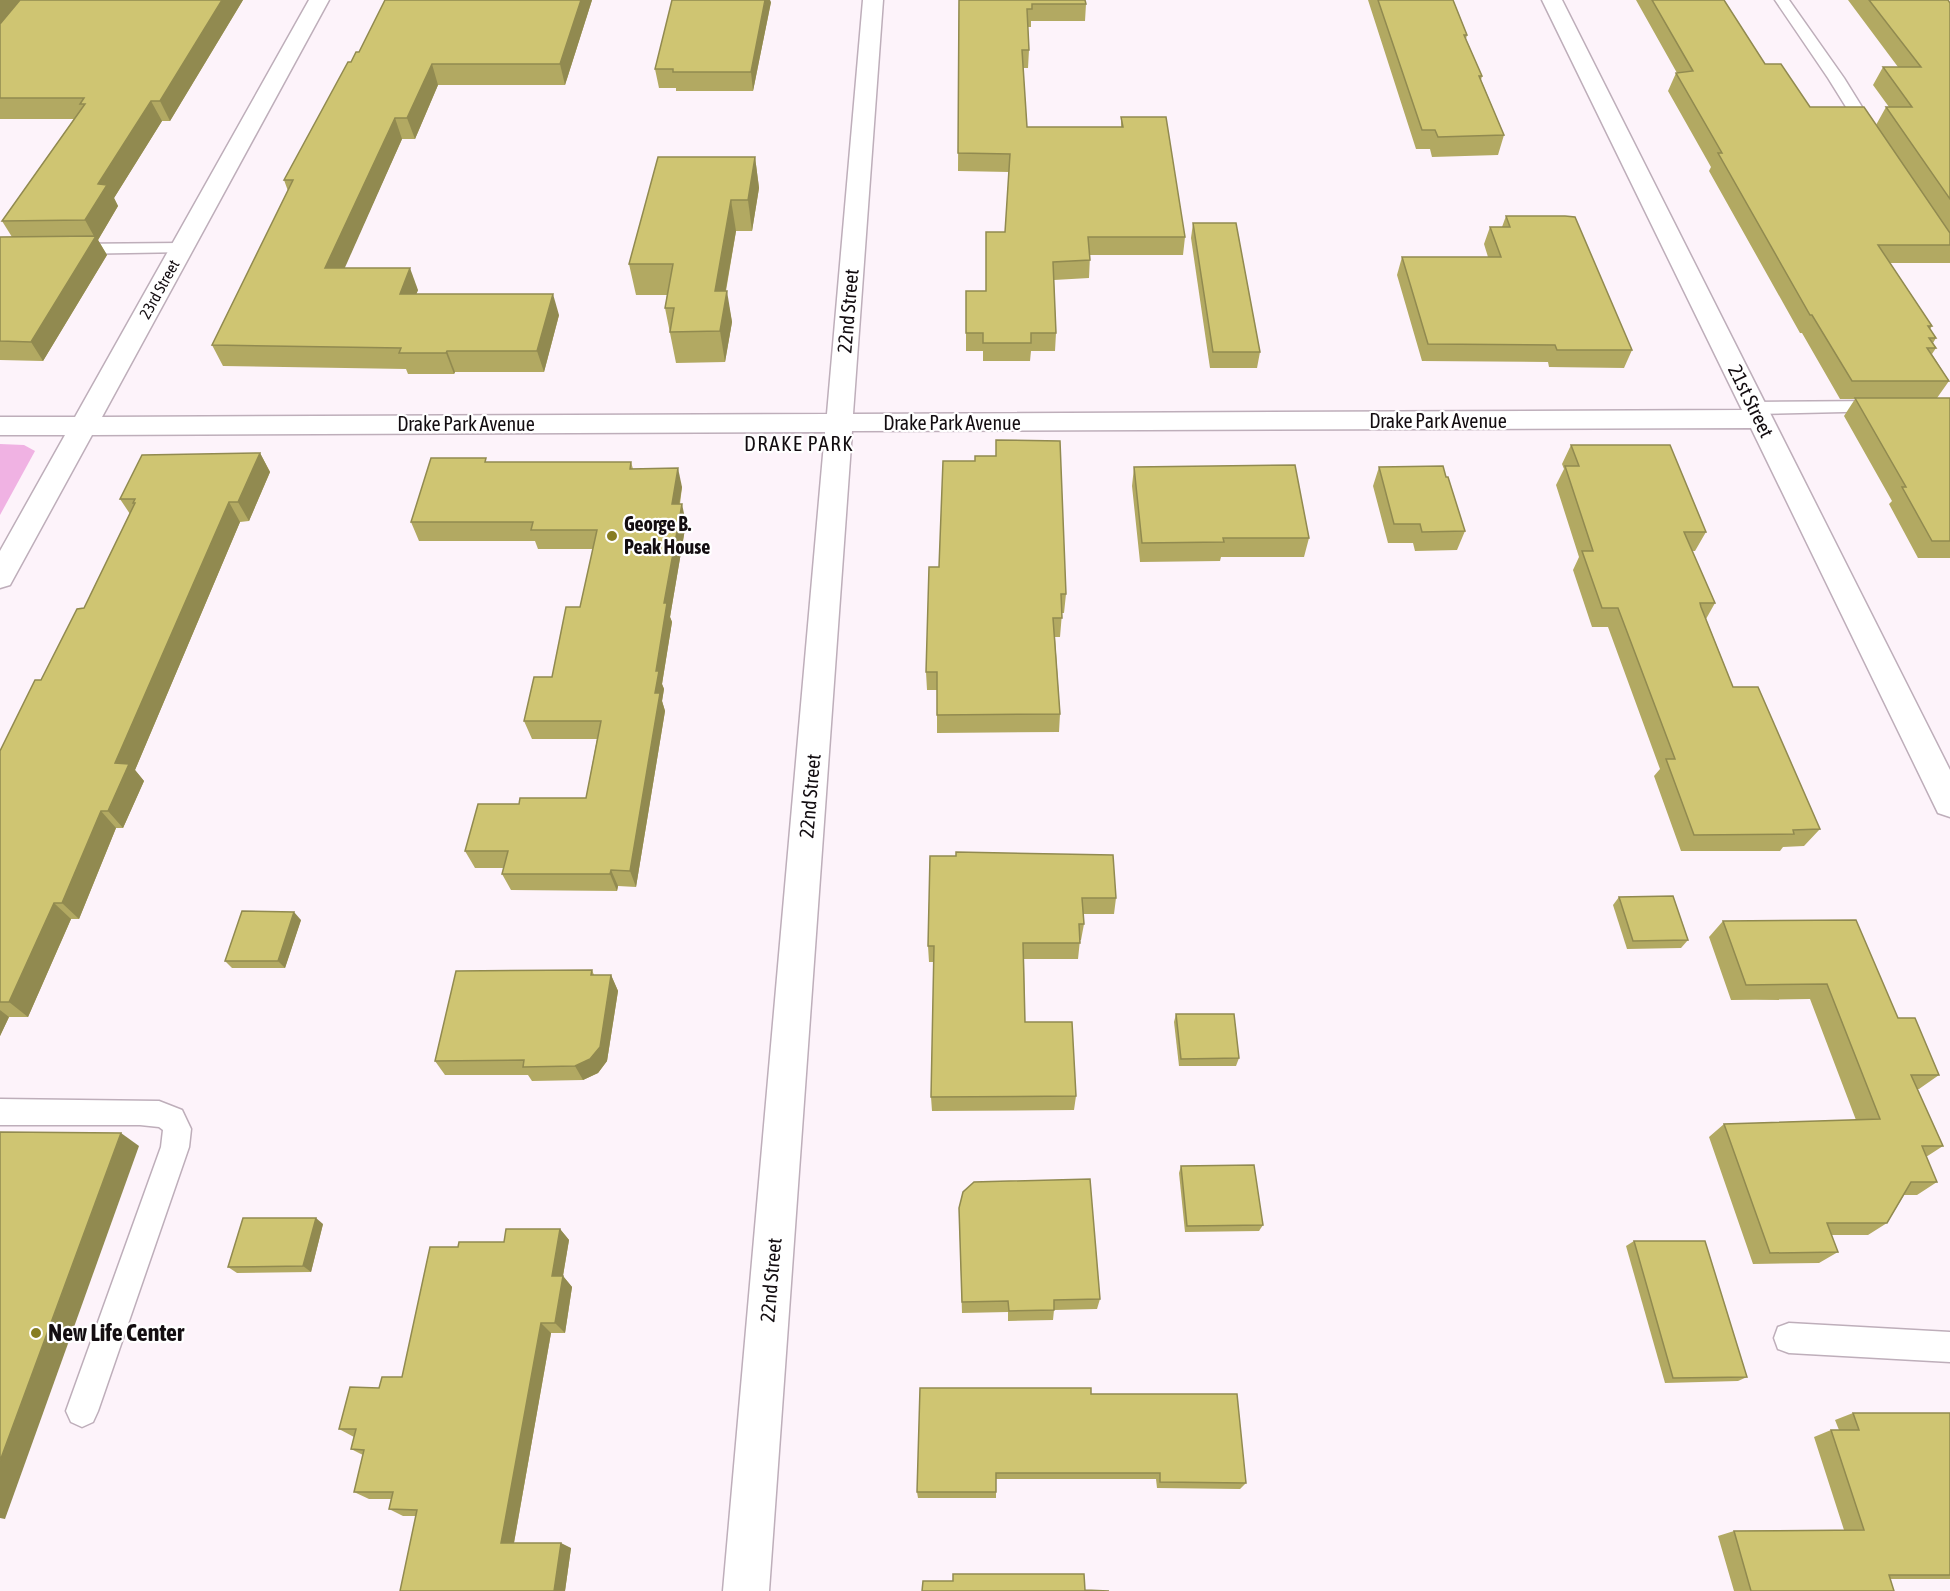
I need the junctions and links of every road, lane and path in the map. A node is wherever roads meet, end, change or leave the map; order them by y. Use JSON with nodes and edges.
{"nodes":[{"id":1,"x":319,"y":0,"type":"edge"},
{"id":2,"x":873,"y":0,"type":"edge"},
{"id":3,"x":1552,"y":0,"type":"edge"},
{"id":4,"x":1782,"y":0,"type":"edge"},
{"id":5,"x":1878,"y":145,"type":"edge"},
{"id":6,"x":182,"y":248,"type":"junction"},
{"id":7,"x":58,"y":249,"type":"edge"},
{"id":8,"x":1904,"y":407,"type":"edge"},
{"id":9,"x":1757,"y":413,"type":"junction"},
{"id":10,"x":839,"y":423,"type":"junction"},
{"id":11,"x":84,"y":425,"type":"junction"},
{"id":12,"x":0,"y":426,"type":"edge"},
{"id":13,"x":0,"y":578,"type":"edge"},
{"id":14,"x":1948,"y":793,"type":"edge"},
{"id":15,"x":0,"y":1112,"type":"edge"},
{"id":16,"x":1789,"y":1338,"type":"dead end"},
{"id":17,"x":1950,"y":1347,"type":"edge"},
{"id":18,"x":82,"y":1411,"type":"dead end"},
{"id":19,"x":746,"y":1591,"type":"edge"}],
"edges":[{"from":1,"to":6,"type":"street","name":"23rd Street"},
{"from":2,"to":10,"type":"street","name":"22nd Street"},
{"from":3,"to":9,"type":"street","name":"21st Street"},
{"from":4,"to":5,"type":"lane"},
{"from":6,"to":7,"type":"lane"},
{"from":6,"to":11,"type":"street","name":"23rd Street"},
{"from":8,"to":9,"type":"lane"},
{"from":9,"to":10,"type":"street","name":"Drake Park Avenue"},
{"from":9,"to":14,"type":"street","name":"21st Street"},
{"from":10,"to":11,"type":"street","name":"Drake Park Avenue"},
{"from":10,"to":19,"type":"street","name":"22nd Street"},
{"from":11,"to":12,"type":"street","name":"Drake Park Avenue"},
{"from":11,"to":13,"type":"street","name":"23rd Street"},
{"from":15,"to":18,"type":"lane"},
{"from":16,"to":17,"type":"lane"}]}
